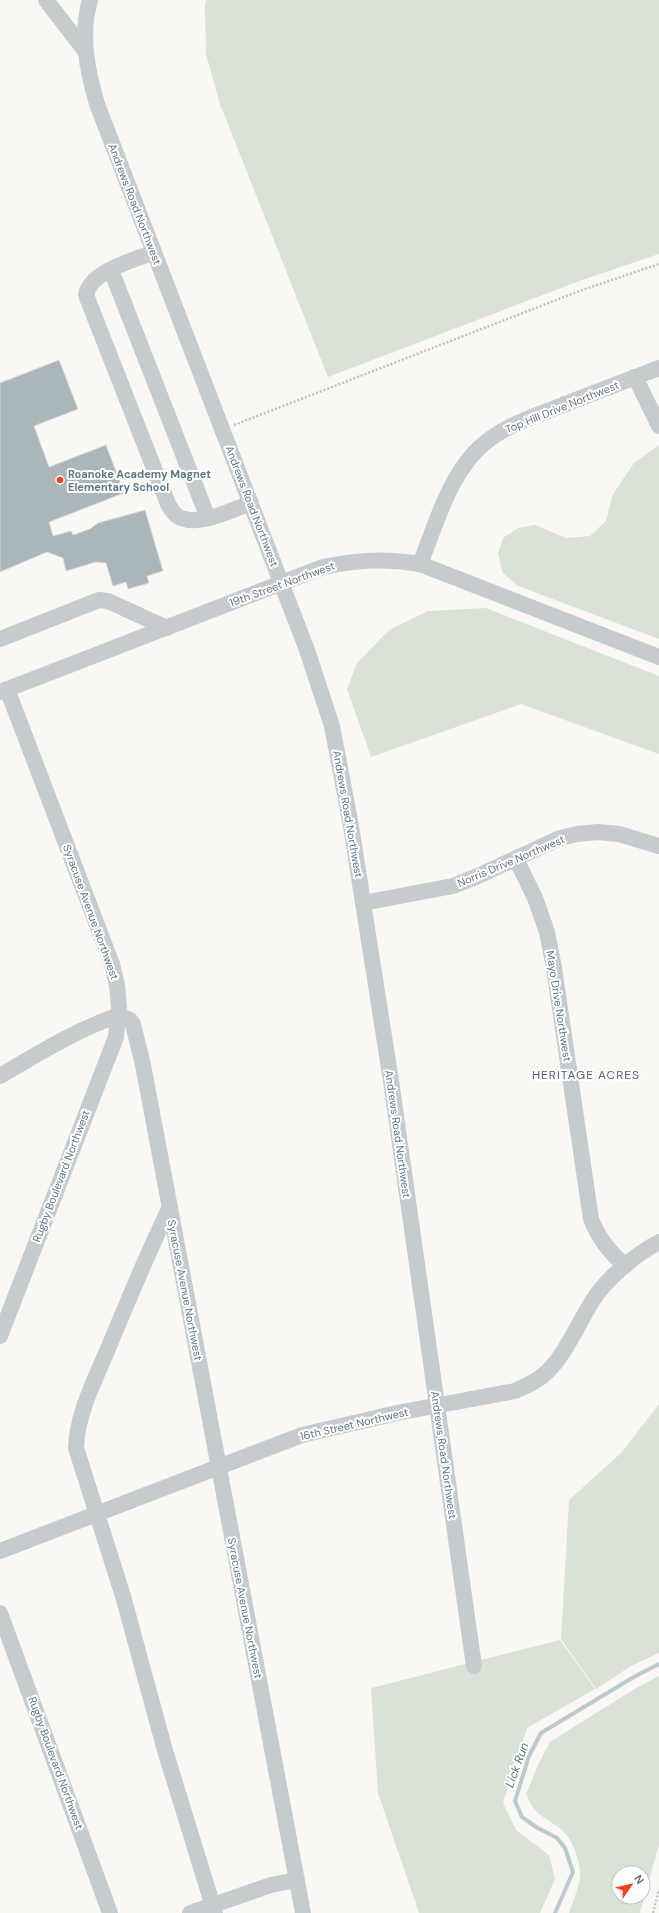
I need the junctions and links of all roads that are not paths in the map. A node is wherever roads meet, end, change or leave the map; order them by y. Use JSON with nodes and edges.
{"nodes":[{"id":1,"x":46,"y":0,"type":"edge"},
{"id":2,"x":90,"y":0,"type":"edge"},
{"id":3,"x":86,"y":52,"type":"junction"},
{"id":4,"x":154,"y":252,"type":"junction"},
{"id":5,"x":111,"y":270,"type":"junction"},
{"id":6,"x":659,"y":368,"type":"edge"},
{"id":7,"x":635,"y":377,"type":"junction"},
{"id":8,"x":659,"y":426,"type":"edge"},
{"id":9,"x":251,"y":503,"type":"junction"},
{"id":10,"x":208,"y":518,"type":"junction"},
{"id":11,"x":420,"y":564,"type":"junction"},
{"id":12,"x":281,"y":583,"type":"junction"},
{"id":13,"x":167,"y":628,"type":"junction"},
{"id":14,"x":0,"y":639,"type":"edge"},
{"id":15,"x":659,"y":657,"type":"edge"},
{"id":16,"x":4,"y":690,"type":"edge"},
{"id":17,"x":659,"y":846,"type":"edge"},
{"id":18,"x":516,"y":859,"type":"junction"},
{"id":19,"x":363,"y":903,"type":"junction"},
{"id":20,"x":119,"y":1015,"type":"junction"},
{"id":21,"x":0,"y":1076,"type":"edge"},
{"id":22,"x":170,"y":1207,"type":"junction"},
{"id":23,"x":659,"y":1242,"type":"edge"},
{"id":24,"x":625,"y":1266,"type":"junction"},
{"id":25,"x":0,"y":1336,"type":"edge"},
{"id":26,"x":437,"y":1407,"type":"junction"},
{"id":27,"x":218,"y":1468,"type":"junction"},
{"id":28,"x":96,"y":1514,"type":"junction"},
{"id":29,"x":0,"y":1551,"type":"edge"},
{"id":30,"x":0,"y":1613,"type":"edge"},
{"id":31,"x":474,"y":1666,"type":"dead end"},
{"id":32,"x":296,"y":1880,"type":"junction"},
{"id":33,"x":213,"y":1909,"type":"edge"},
{"id":34,"x":110,"y":1913,"type":"edge"},
{"id":35,"x":190,"y":1913,"type":"edge"},
{"id":36,"x":303,"y":1913,"type":"edge"}],
"edges":[{"from":1,"to":3,"type":"street"},
{"from":2,"to":3,"type":"street","name":"Andrews Road Northwest"},
{"from":3,"to":4,"type":"street","name":"Andrews Road Northwest"},
{"from":4,"to":5,"type":"street"},
{"from":4,"to":9,"type":"street","name":"Andrews Road Northwest"},
{"from":5,"to":10,"type":"street"},
{"from":5,"to":10,"type":"street"},
{"from":6,"to":7,"type":"street","name":"Top Hill Drive Northwest"},
{"from":7,"to":8,"type":"street"},
{"from":7,"to":11,"type":"street","name":"Top Hill Drive Northwest"},
{"from":9,"to":10,"type":"street"},
{"from":9,"to":12,"type":"street","name":"Andrews Road Northwest"},
{"from":11,"to":12,"type":"street","name":"19th Street Northwest"},
{"from":11,"to":15,"type":"street","name":"19th Street Northwest"},
{"from":12,"to":13,"type":"street","name":"19th Street Northwest"},
{"from":12,"to":19,"type":"street","name":"Andrews Road Northwest"},
{"from":13,"to":14,"type":"street"},
{"from":13,"to":16,"type":"street","name":"19th Street Northwest"},
{"from":16,"to":20,"type":"street","name":"Syracuse Avenue Northwest"},
{"from":17,"to":18,"type":"street","name":"Norris Drive Northwest"},
{"from":18,"to":19,"type":"street","name":"Norris Drive Northwest"},
{"from":18,"to":24,"type":"street","name":"Mayo Drive Northwest"},
{"from":19,"to":26,"type":"street","name":"Andrews Road Northwest"},
{"from":20,"to":21,"type":"street"},
{"from":20,"to":22,"type":"street","name":"Syracuse Avenue Northwest"},
{"from":20,"to":25,"type":"street","name":"Rugby Boulevard Northwest"},
{"from":22,"to":27,"type":"street","name":"Syracuse Avenue Northwest"},
{"from":22,"to":28,"type":"street"},
{"from":23,"to":24,"type":"street","name":"16th Street Northwest"},
{"from":24,"to":26,"type":"street","name":"16th Street Northwest"},
{"from":26,"to":27,"type":"street","name":"16th Street Northwest"},
{"from":26,"to":31,"type":"street","name":"Andrews Road Northwest"},
{"from":27,"to":28,"type":"street","name":"16th Street Northwest"},
{"from":27,"to":32,"type":"street","name":"Syracuse Avenue Northwest"},
{"from":28,"to":29,"type":"street","name":"16th Street Northwest"},
{"from":28,"to":33,"type":"street"},
{"from":30,"to":34,"type":"street","name":"Rugby Boulevard Northwest"},
{"from":32,"to":33,"type":"street"},
{"from":32,"to":36,"type":"street","name":"Syracuse Avenue Northwest"},
{"from":33,"to":35,"type":"street"}]}
